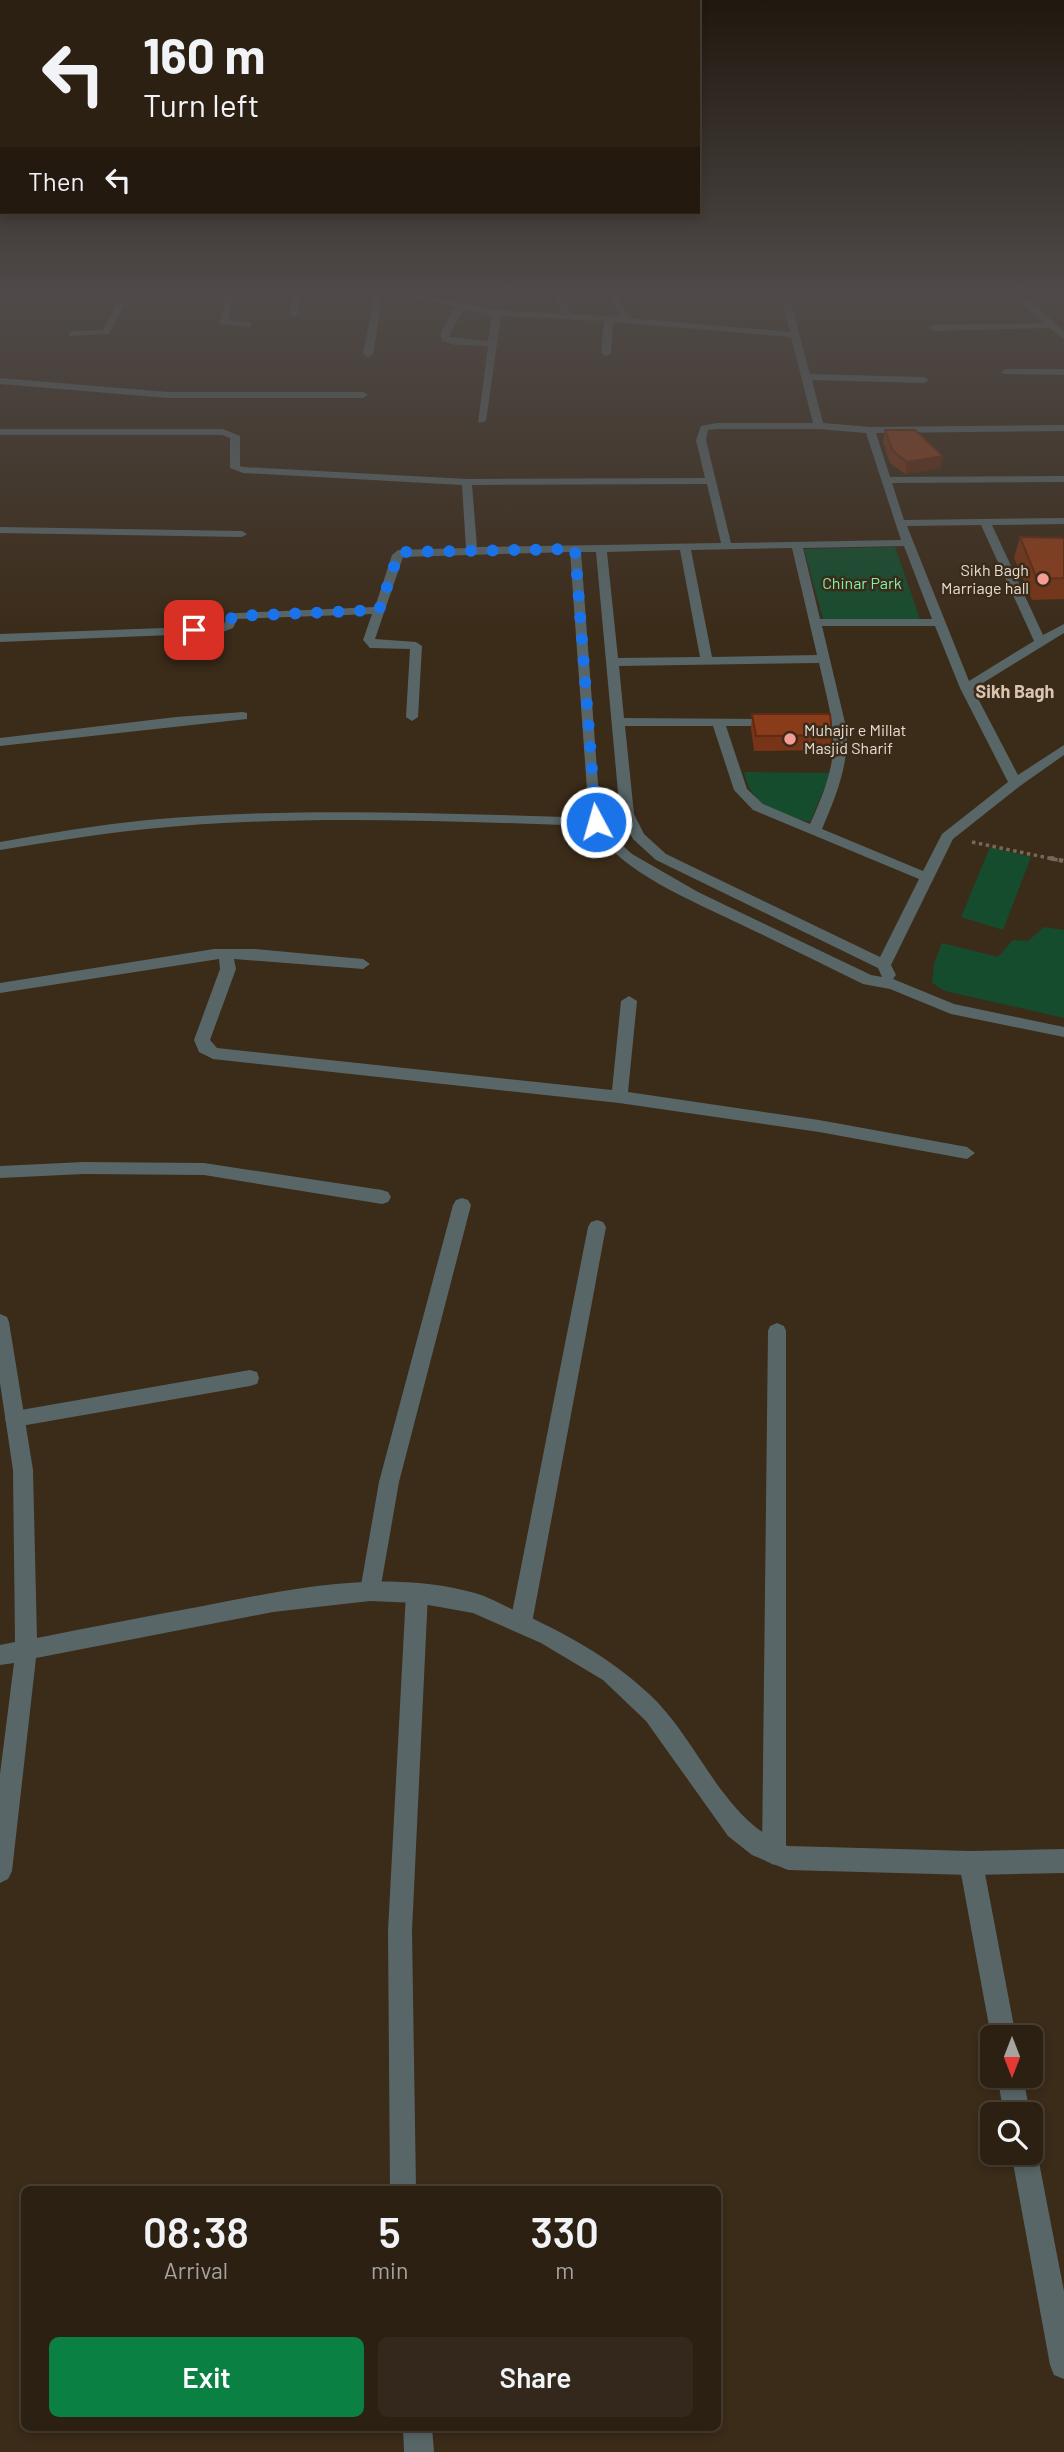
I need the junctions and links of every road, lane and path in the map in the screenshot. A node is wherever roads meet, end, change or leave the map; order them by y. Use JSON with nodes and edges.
{"nodes":[{"id":1,"x":483,"y":406,"type":"edge"},
{"id":2,"x":814,"y":406,"type":"edge"},
{"id":3,"x":481,"y":421,"type":"dead end"},
{"id":4,"x":819,"y":426,"type":"junction"},
{"id":5,"x":1064,"y":428,"type":"edge"},
{"id":6,"x":0,"y":432,"type":"edge"},
{"id":7,"x":872,"y":434,"type":"junction"},
{"id":8,"x":1064,"y":437,"type":"edge"},
{"id":9,"x":885,"y":480,"type":"junction"},
{"id":10,"x":1064,"y":480,"type":"edge"},
{"id":11,"x":710,"y":481,"type":"junction"},
{"id":12,"x":467,"y":482,"type":"junction"},
{"id":13,"x":1064,"y":521,"type":"edge"},
{"id":14,"x":985,"y":522,"type":"junction"},
{"id":15,"x":900,"y":523,"type":"junction"},
{"id":16,"x":0,"y":530,"type":"edge"},
{"id":17,"x":242,"y":534,"type":"dead end"},
{"id":18,"x":909,"y":543,"type":"junction"},
{"id":19,"x":797,"y":545,"type":"junction"},
{"id":20,"x":685,"y":547,"type":"junction"},
{"id":21,"x":727,"y":547,"type":"junction"},
{"id":22,"x":575,"y":549,"type":"junction"},
{"id":23,"x":601,"y":549,"type":"junction"},
{"id":24,"x":472,"y":550,"type":"junction"},
{"id":25,"x":379,"y":610,"type":"junction"},
{"id":26,"x":815,"y":622,"type":"junction"},
{"id":27,"x":941,"y":622,"type":"junction"},
{"id":28,"x":1064,"y":628,"type":"edge"},
{"id":29,"x":0,"y":638,"type":"edge"},
{"id":30,"x":1041,"y":643,"type":"junction"},
{"id":31,"x":824,"y":659,"type":"junction"},
{"id":32,"x":707,"y":660,"type":"junction"},
{"id":33,"x":613,"y":662,"type":"junction"},
{"id":34,"x":966,"y":688,"type":"junction"},
{"id":35,"x":243,"y":716,"type":"dead end"},
{"id":36,"x":412,"y":717,"type":"dead end"},
{"id":37,"x":619,"y":722,"type":"junction"},
{"id":38,"x":718,"y":722,"type":"junction"},
{"id":39,"x":785,"y":722,"type":"edge"},
{"id":40,"x":0,"y":742,"type":"edge"},
{"id":41,"x":1064,"y":749,"type":"edge"},
{"id":42,"x":1014,"y":783,"type":"junction"},
{"id":43,"x":596,"y":822,"type":"junction"},
{"id":44,"x":814,"y":830,"type":"junction"},
{"id":45,"x":947,"y":836,"type":"junction"},
{"id":46,"x":0,"y":846,"type":"edge"},
{"id":47,"x":1064,"y":861,"type":"edge"},
{"id":48,"x":928,"y":878,"type":"junction"},
{"id":49,"x":225,"y":956,"type":"junction"},
{"id":50,"x":363,"y":964,"type":"dead end"},
{"id":51,"x":884,"y":965,"type":"junction"},
{"id":52,"x":892,"y":984,"type":"junction"},
{"id":53,"x":0,"y":988,"type":"edge"},
{"id":54,"x":629,"y":1001,"type":"dead end"},
{"id":55,"x":1064,"y":1032,"type":"edge"},
{"id":56,"x":619,"y":1097,"type":"junction"},
{"id":57,"x":967,"y":1153,"type":"dead end"},
{"id":58,"x":0,"y":1172,"type":"edge"},
{"id":59,"x":382,"y":1197,"type":"dead end"},
{"id":60,"x":462,"y":1205,"type":"dead end"},
{"id":61,"x":597,"y":1227,"type":"dead end"},
{"id":62,"x":0,"y":1325,"type":"edge"},
{"id":63,"x":777,"y":1331,"type":"dead end"},
{"id":64,"x":250,"y":1378,"type":"dead end"},
{"id":65,"x":15,"y":1419,"type":"junction"},
{"id":66,"x":370,"y":1591,"type":"junction"},
{"id":67,"x":417,"y":1593,"type":"junction"},
{"id":68,"x":521,"y":1623,"type":"junction"},
{"id":69,"x":26,"y":1649,"type":"junction"},
{"id":70,"x":0,"y":1655,"type":"edge"},
{"id":71,"x":774,"y":1853,"type":"junction"},
{"id":72,"x":1064,"y":1861,"type":"edge"},
{"id":73,"x":971,"y":1863,"type":"junction"},
{"id":74,"x":0,"y":1871,"type":"edge"},
{"id":75,"x":1001,"y":2025,"type":"edge"},
{"id":76,"x":1026,"y":2165,"type":"edge"},
{"id":77,"x":403,"y":2186,"type":"edge"},
{"id":78,"x":1064,"y":2365,"type":"edge"},
{"id":79,"x":417,"y":2431,"type":"edge"},
{"id":80,"x":419,"y":2452,"type":"edge"}],
"edges":[{"from":1,"to":3,"type":"street"},
{"from":2,"to":4,"type":"street"},
{"from":4,"to":7,"type":"street"},
{"from":4,"to":11,"type":"street"},
{"from":5,"to":7,"type":"street"},
{"from":6,"to":12,"type":"street"},
{"from":7,"to":8,"type":"street"},
{"from":7,"to":9,"type":"street"},
{"from":9,"to":10,"type":"street"},
{"from":9,"to":15,"type":"street"},
{"from":11,"to":12,"type":"street"},
{"from":11,"to":21,"type":"street"},
{"from":12,"to":24,"type":"street"},
{"from":13,"to":14,"type":"street"},
{"from":14,"to":15,"type":"street"},
{"from":14,"to":30,"type":"street"},
{"from":15,"to":18,"type":"street"},
{"from":16,"to":17,"type":"street"},
{"from":18,"to":19,"type":"street"},
{"from":18,"to":27,"type":"street"},
{"from":19,"to":21,"type":"street"},
{"from":19,"to":26,"type":"street"},
{"from":20,"to":21,"type":"street"},
{"from":20,"to":23,"type":"street"},
{"from":20,"to":32,"type":"street"},
{"from":22,"to":23,"type":"street"},
{"from":22,"to":24,"type":"street"},
{"from":22,"to":43,"type":"street"},
{"from":23,"to":33,"type":"street"},
{"from":24,"to":25,"type":"street"},
{"from":25,"to":29,"type":"street"},
{"from":25,"to":36,"type":"street"},
{"from":26,"to":27,"type":"street"},
{"from":26,"to":31,"type":"street"},
{"from":27,"to":34,"type":"street"},
{"from":28,"to":30,"type":"street"},
{"from":30,"to":34,"type":"street"},
{"from":31,"to":32,"type":"street"},
{"from":31,"to":44,"type":"street"},
{"from":32,"to":33,"type":"street"},
{"from":33,"to":37,"type":"street"},
{"from":34,"to":42,"type":"street"},
{"from":35,"to":40,"type":"street"},
{"from":37,"to":38,"type":"street"},
{"from":37,"to":51,"type":"street"},
{"from":38,"to":39,"type":"street"},
{"from":38,"to":44,"type":"street"},
{"from":41,"to":42,"type":"street"},
{"from":42,"to":45,"type":"street"},
{"from":43,"to":46,"type":"street"},
{"from":43,"to":52,"type":"street"},
{"from":44,"to":48,"type":"street"},
{"from":45,"to":47,"type":"path"},
{"from":45,"to":48,"type":"street"},
{"from":48,"to":51,"type":"street"},
{"from":49,"to":50,"type":"street"},
{"from":49,"to":53,"type":"street"},
{"from":49,"to":56,"type":"street"},
{"from":51,"to":52,"type":"street"},
{"from":52,"to":55,"type":"street"},
{"from":54,"to":56,"type":"street"},
{"from":56,"to":57,"type":"street"},
{"from":58,"to":59,"type":"street"},
{"from":60,"to":66,"type":"street"},
{"from":61,"to":68,"type":"street"},
{"from":62,"to":65,"type":"street"},
{"from":63,"to":71,"type":"street"},
{"from":64,"to":65,"type":"street"},
{"from":65,"to":69,"type":"street"},
{"from":66,"to":67,"type":"street"},
{"from":66,"to":69,"type":"street"},
{"from":67,"to":68,"type":"street"},
{"from":67,"to":77,"type":"street"},
{"from":68,"to":71,"type":"street"},
{"from":69,"to":70,"type":"street"},
{"from":69,"to":74,"type":"street"},
{"from":71,"to":73,"type":"street"},
{"from":72,"to":73,"type":"street"},
{"from":73,"to":75,"type":"street"},
{"from":76,"to":78,"type":"street"},
{"from":79,"to":80,"type":"street"}]}
